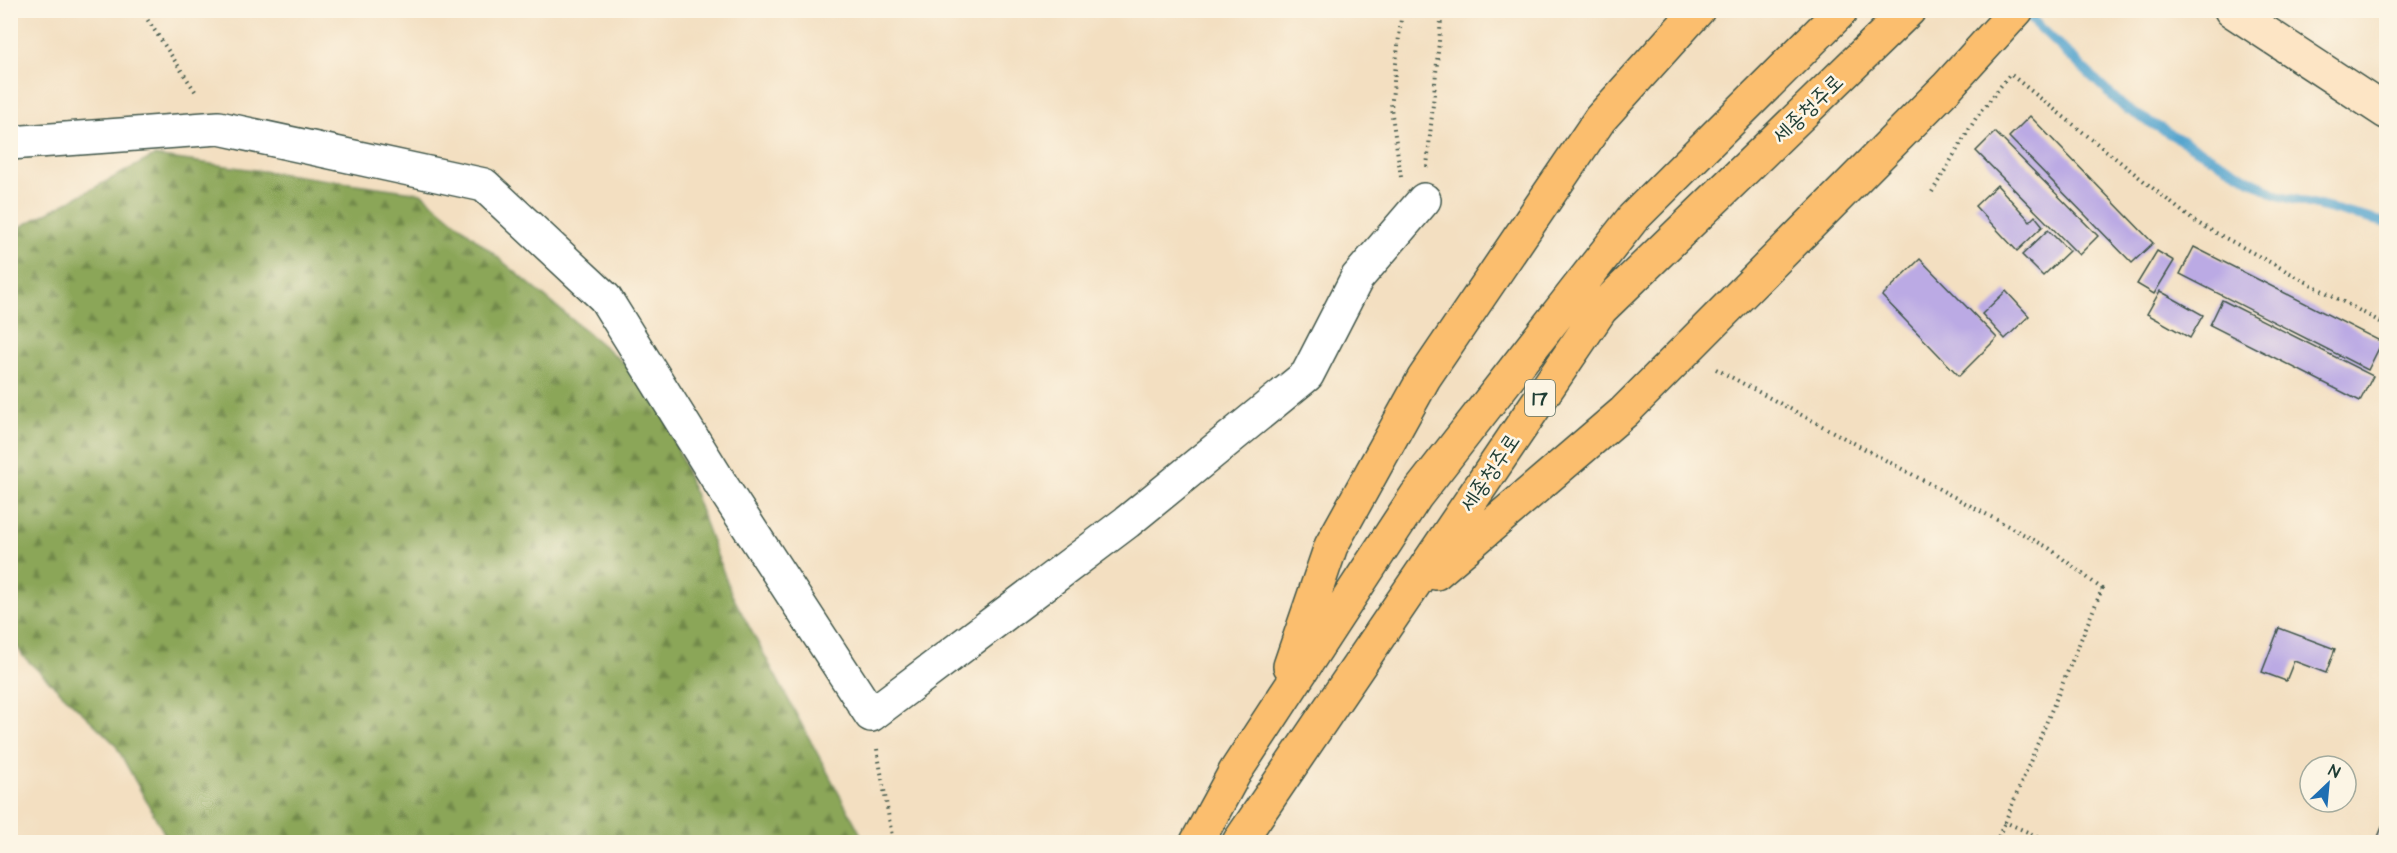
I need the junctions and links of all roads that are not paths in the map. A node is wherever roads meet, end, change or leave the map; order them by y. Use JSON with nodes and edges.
{"nodes":[{"id":1,"x":1698,"y":10,"type":"edge"},
{"id":2,"x":1842,"y":10,"type":"edge"},
{"id":3,"x":1909,"y":10,"type":"edge"},
{"id":4,"x":2017,"y":10,"type":"edge"},
{"id":5,"x":2231,"y":10,"type":"edge"},
{"id":6,"x":2386,"y":112,"type":"edge"},
{"id":7,"x":10,"y":143,"type":"edge"},
{"id":8,"x":1416,"y":209,"type":"road end"},
{"id":9,"x":1403,"y":601,"type":"junction"},
{"id":10,"x":1274,"y":713,"type":"junction"},
{"id":11,"x":1197,"y":843,"type":"edge"},
{"id":12,"x":1239,"y":843,"type":"edge"}],
"edges":[{"from":1,"to":10,"type":"highway"},
{"from":2,"to":10,"type":"highway","name":"세종청주로","number":"17"},
{"from":3,"to":9,"type":"highway","name":"세종청주로","number":"17"},
{"from":4,"to":9,"type":"highway"},
{"from":5,"to":6,"type":"street"},
{"from":7,"to":8,"type":"street"},
{"from":9,"to":12,"type":"highway","name":"세종청주로","number":"17"},
{"from":10,"to":11,"type":"highway","name":"세종청주로","number":"17"}]}
